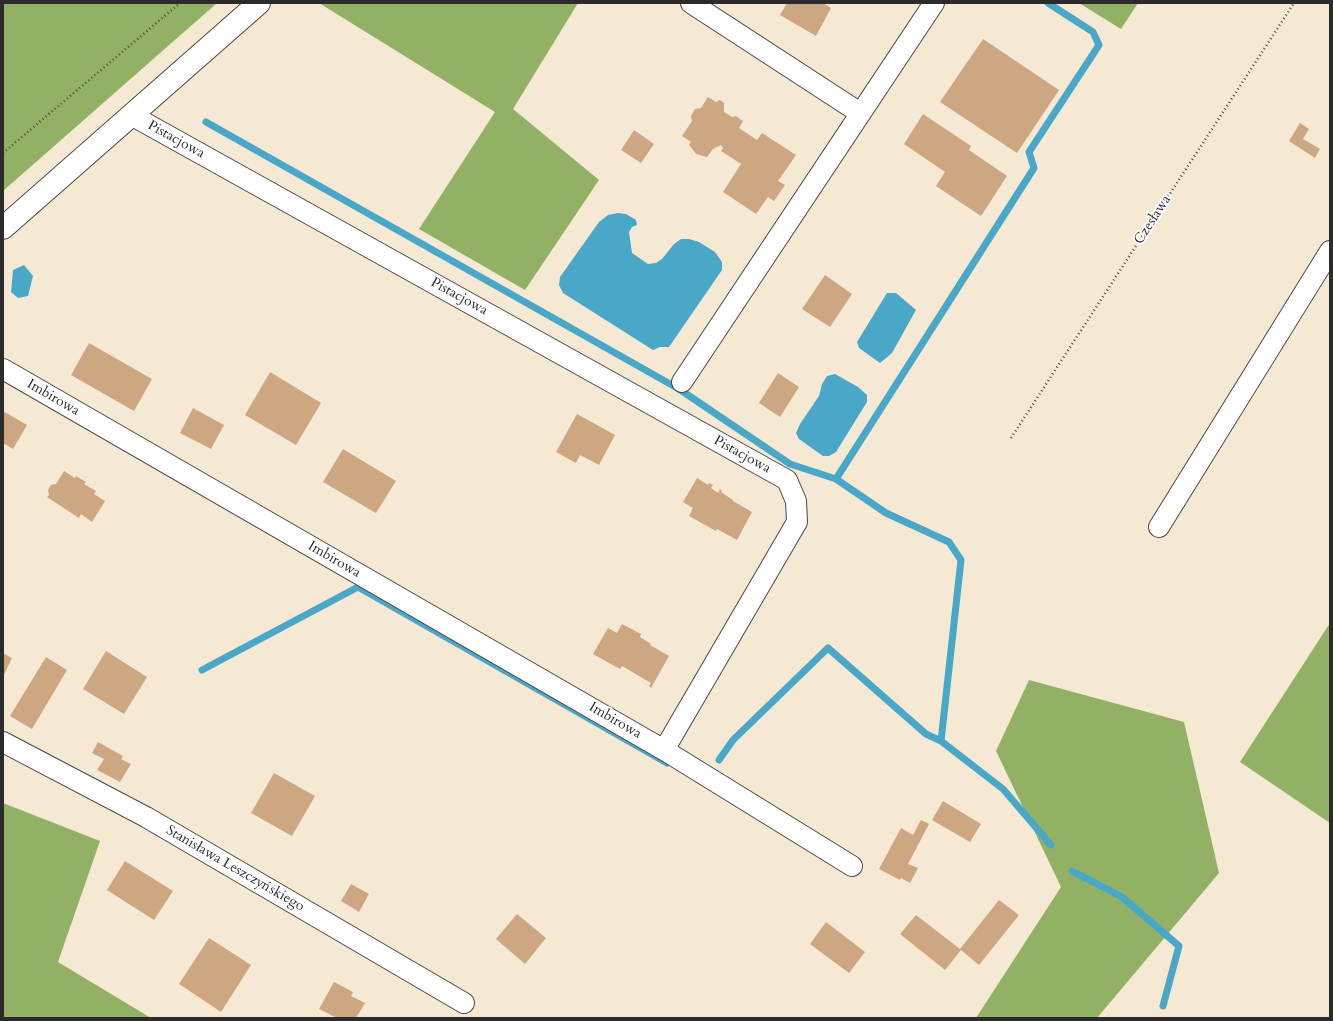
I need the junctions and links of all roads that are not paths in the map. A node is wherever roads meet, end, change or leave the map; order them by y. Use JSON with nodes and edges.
{"nodes":[{"id":1,"x":258,"y":3,"type":"edge"},
{"id":2,"x":690,"y":3,"type":"edge"},
{"id":3,"x":934,"y":3,"type":"edge"},
{"id":4,"x":860,"y":113,"type":"junction"},
{"id":5,"x":131,"y":114,"type":"junction"},
{"id":6,"x":3,"y":228,"type":"edge"},
{"id":7,"x":1330,"y":251,"type":"edge"},
{"id":8,"x":3,"y":369,"type":"edge"},
{"id":9,"x":682,"y":382,"type":"dead end"},
{"id":10,"x":1159,"y":527,"type":"dead end"},
{"id":11,"x":3,"y":742,"type":"edge"},
{"id":12,"x":664,"y":750,"type":"junction"},
{"id":13,"x":852,"y":866,"type":"dead end"},
{"id":14,"x":464,"y":1003,"type":"dead end"}],
"edges":[{"from":1,"to":5,"type":"main road"},
{"from":2,"to":4,"type":"street"},
{"from":3,"to":4,"type":"street"},
{"from":4,"to":9,"type":"street"},
{"from":5,"to":6,"type":"main road"},
{"from":5,"to":12,"type":"street","name":"Pistacjowa"},
{"from":7,"to":10,"type":"street"},
{"from":8,"to":12,"type":"street","name":"Imbirowa"},
{"from":11,"to":14,"type":"street","name":"Stanisława Leszczyńskiego"},
{"from":12,"to":13,"type":"street","name":"Imbirowa"}]}
